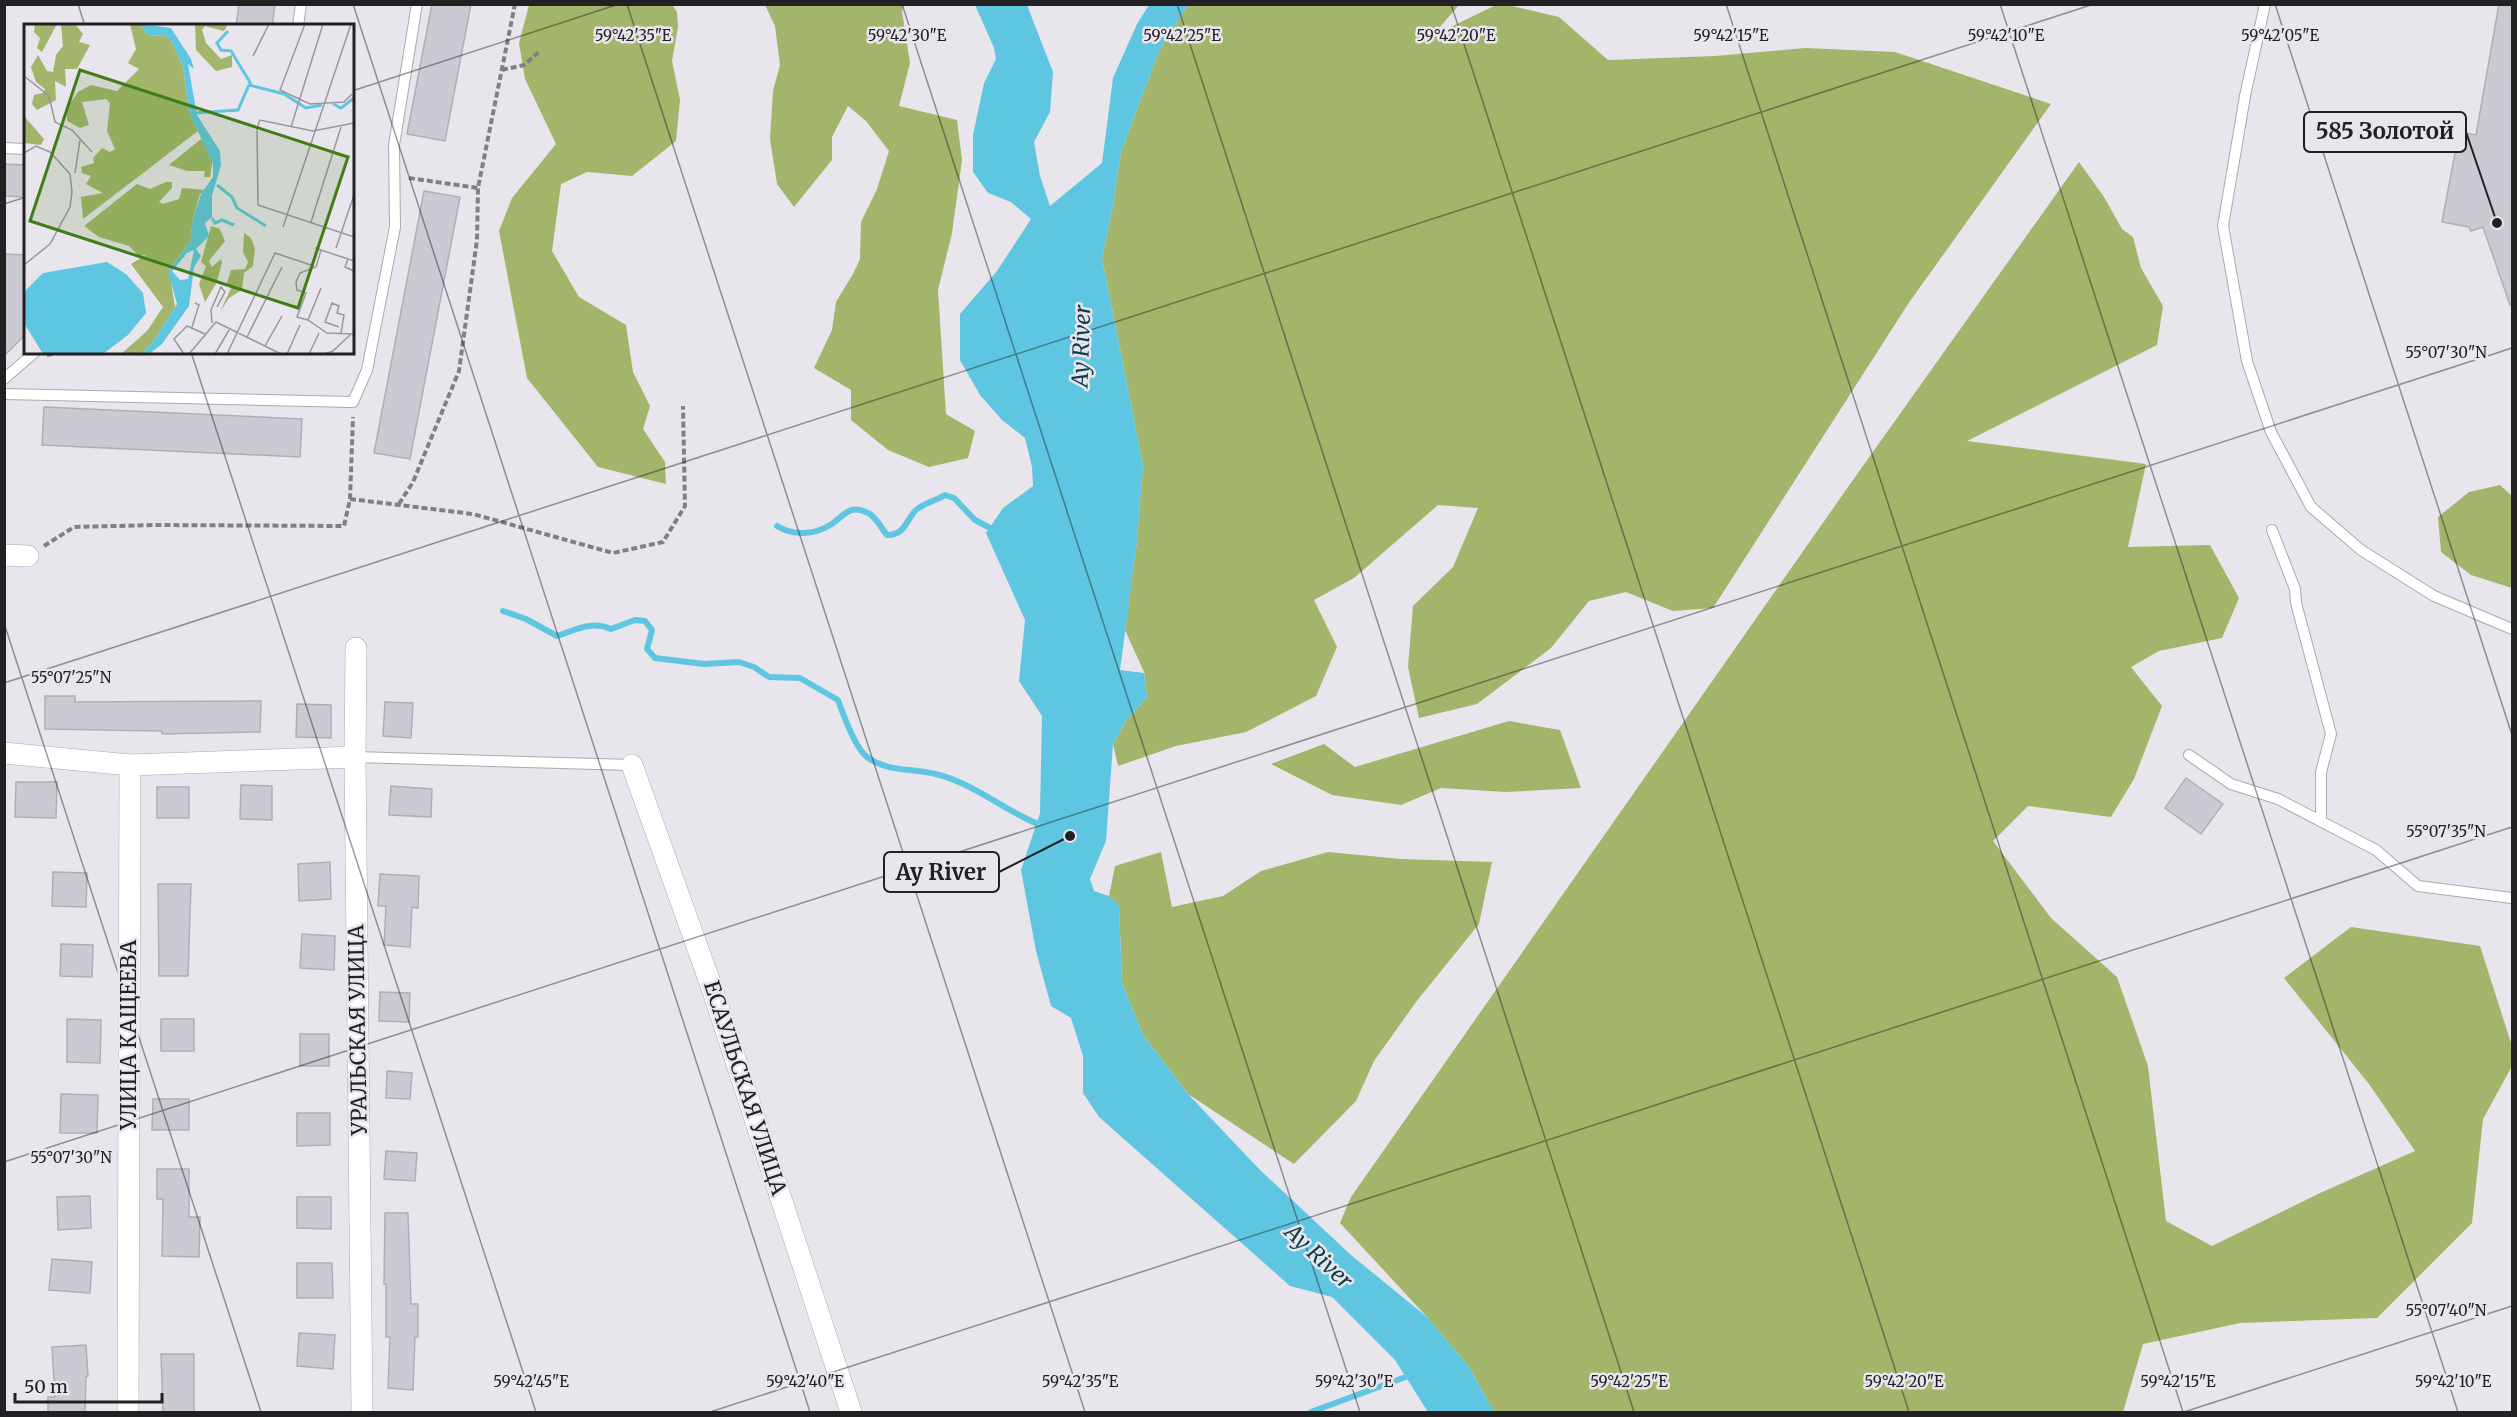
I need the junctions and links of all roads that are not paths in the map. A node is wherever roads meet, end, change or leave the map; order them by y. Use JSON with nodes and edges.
{"nodes":[{"id":1,"x":301,"y":4,"type":"edge"},
{"id":2,"x":417,"y":4,"type":"edge"},
{"id":3,"x":2265,"y":4,"type":"edge"},
{"id":4,"x":298,"y":24,"type":"edge"},
{"id":5,"x":4,"y":148,"type":"edge"},
{"id":6,"x":24,"y":149,"type":"edge"},
{"id":7,"x":33,"y":354,"type":"edge"},
{"id":8,"x":4,"y":379,"type":"edge"},
{"id":9,"x":4,"y":394,"type":"edge"},
{"id":10,"x":2272,"y":530,"type":"dead end"},
{"id":11,"x":4,"y":555,"type":"edge"},
{"id":12,"x":28,"y":556,"type":"road end"},
{"id":13,"x":2512,"y":629,"type":"edge"},
{"id":14,"x":356,"y":648,"type":"dead end"},
{"id":15,"x":4,"y":753,"type":"edge"},
{"id":16,"x":2189,"y":755,"type":"dead end"},
{"id":17,"x":355,"y":757,"type":"junction"},
{"id":18,"x":130,"y":765,"type":"junction"},
{"id":19,"x":632,"y":765,"type":"joint"},
{"id":20,"x":2321,"y":820,"type":"junction"},
{"id":21,"x":2512,"y":898,"type":"edge"},
{"id":22,"x":128,"y":1413,"type":"edge"},
{"id":23,"x":362,"y":1413,"type":"edge"},
{"id":24,"x":851,"y":1413,"type":"edge"}],
"edges":[{"from":1,"to":4,"type":"lane"},
{"from":2,"to":9,"type":"lane"},
{"from":3,"to":13,"type":"lane"},
{"from":5,"to":6,"type":"lane"},
{"from":7,"to":8,"type":"lane"},
{"from":10,"to":20,"type":"lane"},
{"from":11,"to":12,"type":"street"},
{"from":14,"to":17,"type":"street","name":"УРАЛЬСКАЯ УЛИЦА"},
{"from":15,"to":18,"type":"street"},
{"from":16,"to":20,"type":"lane"},
{"from":17,"to":18,"type":"street"},
{"from":17,"to":19,"type":"lane"},
{"from":17,"to":23,"type":"street","name":"УРАЛЬСКАЯ УЛИЦА"},
{"from":18,"to":22,"type":"street","name":"УЛИЦА КАЩЕЕВА"},
{"from":19,"to":24,"type":"street","name":"ЕСАУЛЬСКАЯ УЛИЦА"},
{"from":20,"to":21,"type":"lane"}]}
